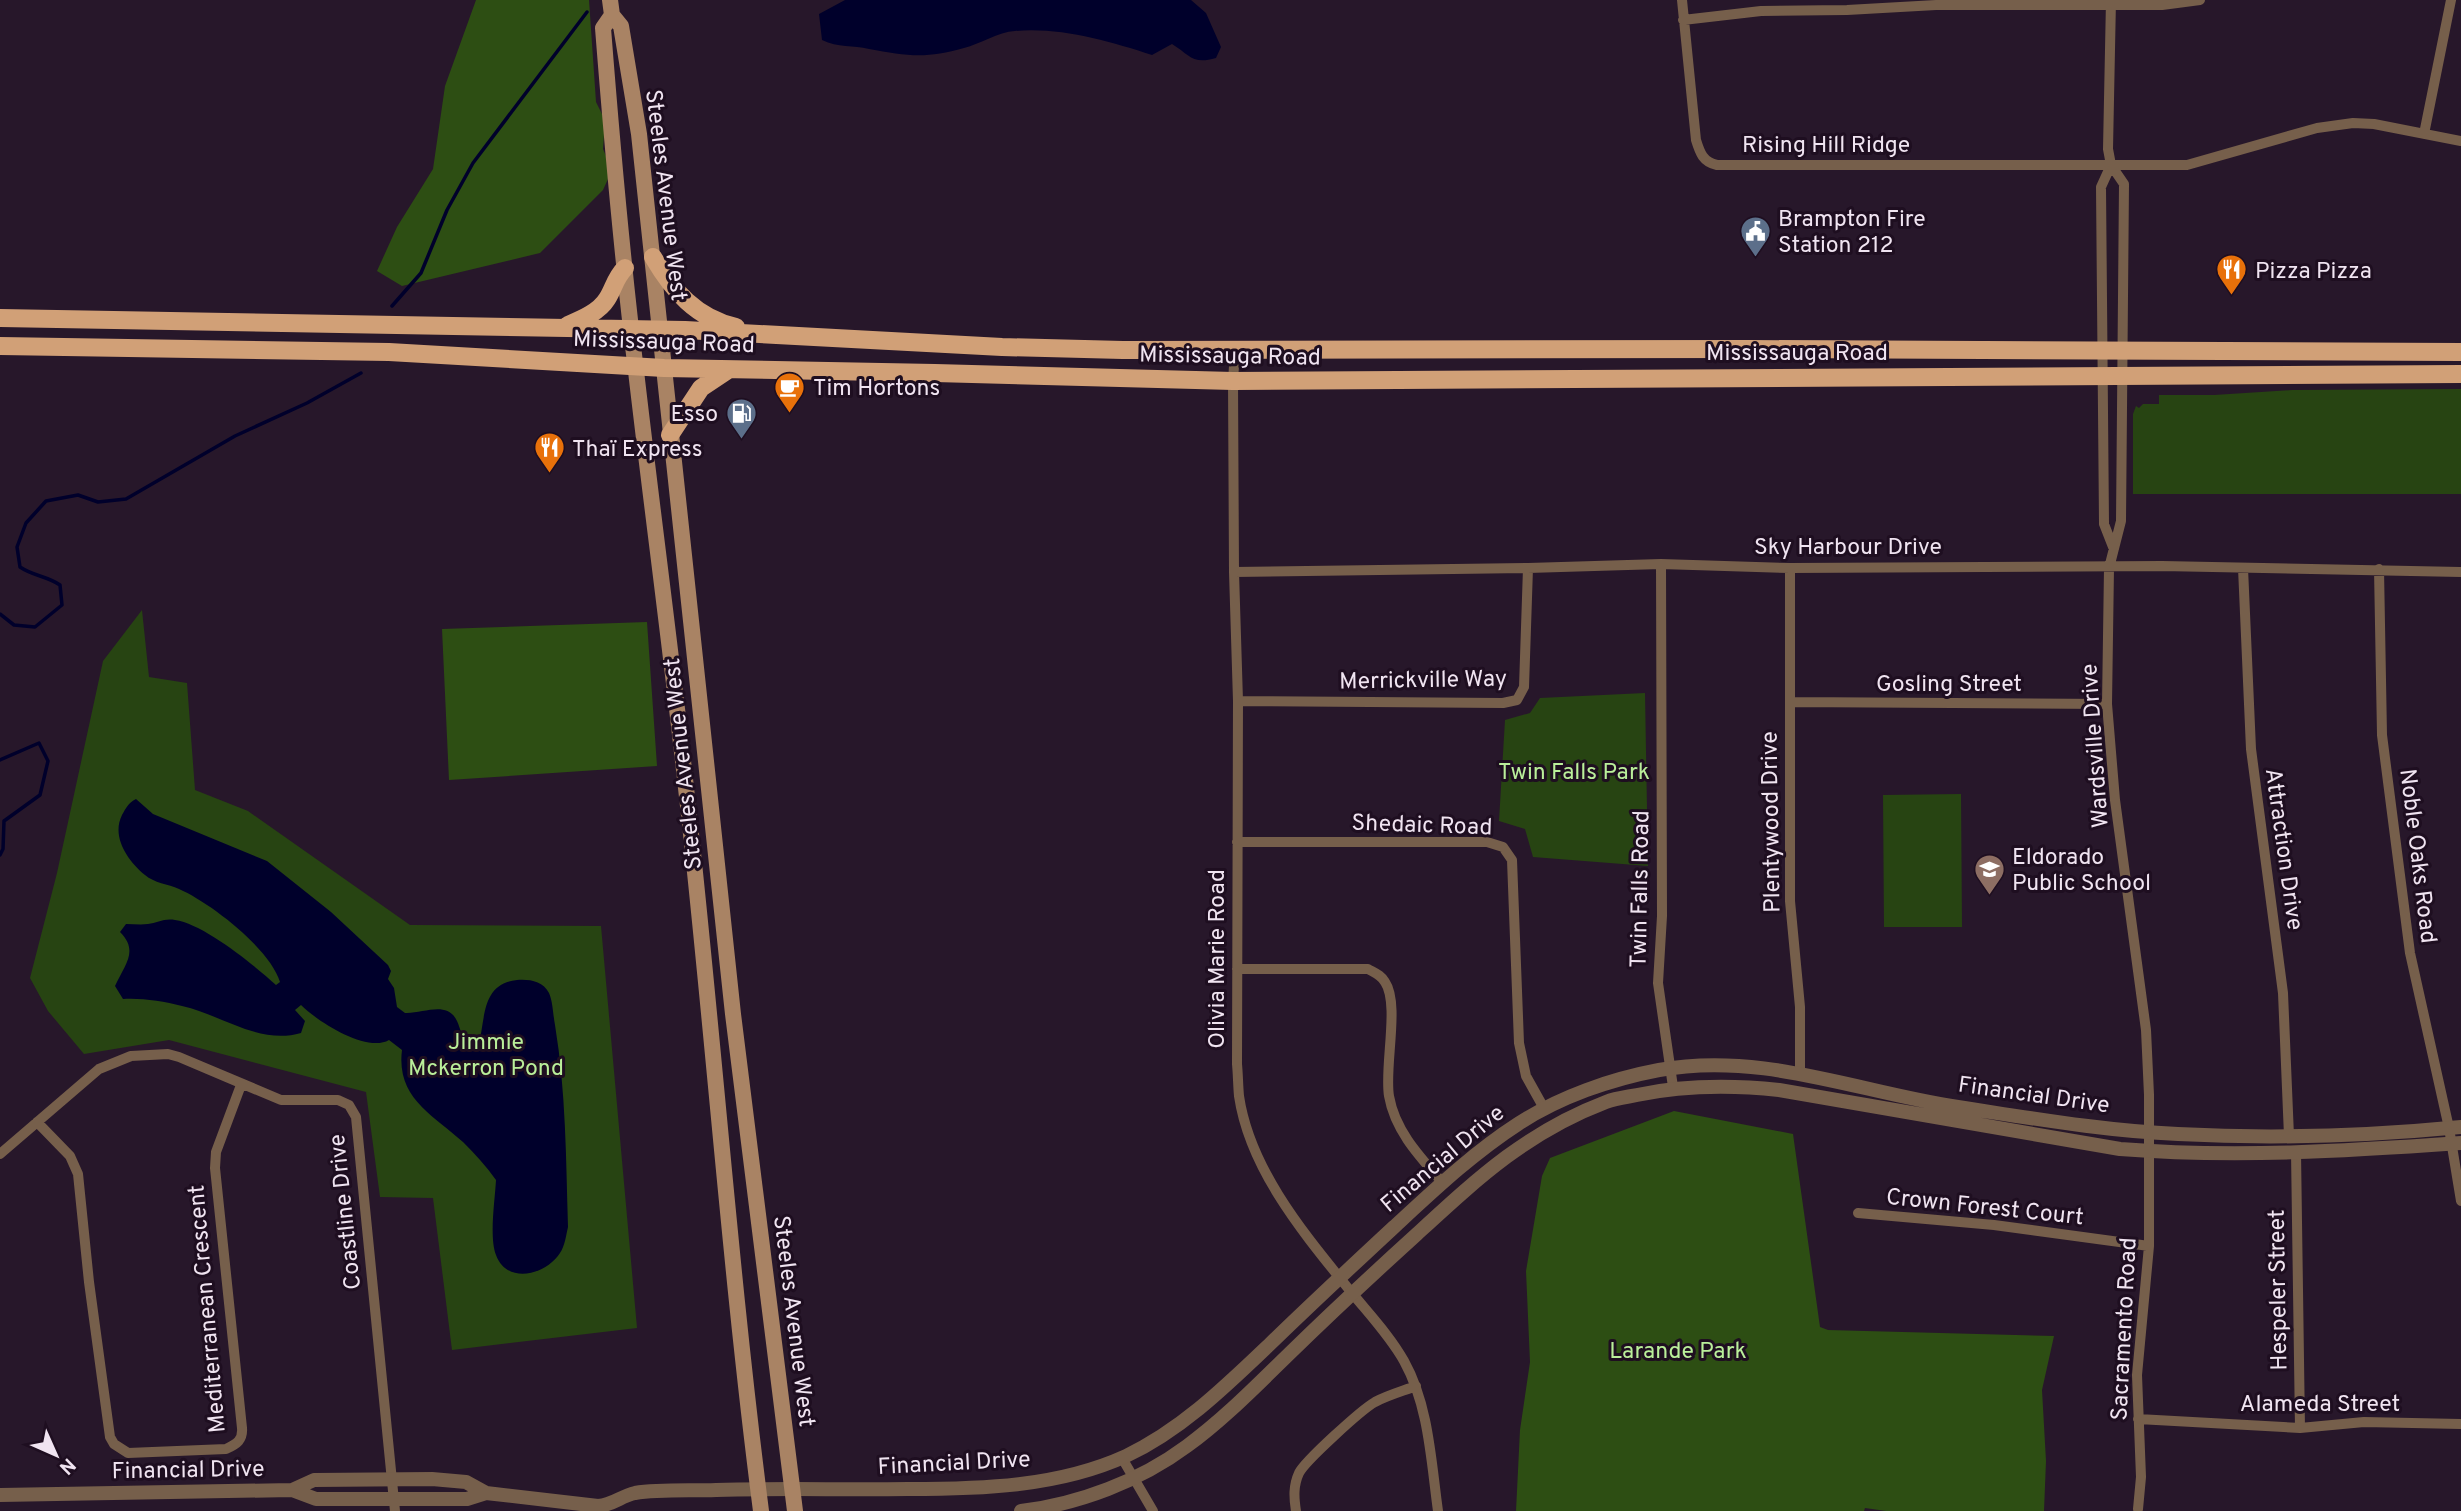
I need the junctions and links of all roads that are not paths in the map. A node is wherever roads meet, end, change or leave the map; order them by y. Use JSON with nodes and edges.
{"nodes":[{"id":1,"x":1682,"y":0,"type":"edge"},
{"id":2,"x":2200,"y":0,"type":"edge"},
{"id":3,"x":2451,"y":0,"type":"edge"},
{"id":4,"x":2111,"y":3,"type":"edge"},
{"id":5,"x":611,"y":7,"type":"edge"},
{"id":6,"x":1683,"y":20,"type":"junction"},
{"id":7,"x":2424,"y":134,"type":"junction"},
{"id":8,"x":2461,"y":141,"type":"edge"},
{"id":9,"x":2111,"y":166,"type":"junction"},
{"id":10,"x":653,"y":257,"type":"junction"},
{"id":11,"x":625,"y":268,"type":"junction"},
{"id":12,"x":0,"y":318,"type":"edge"},
{"id":13,"x":563,"y":327,"type":"junction"},
{"id":14,"x":631,"y":330,"type":"junction"},
{"id":15,"x":661,"y":330,"type":"junction"},
{"id":16,"x":767,"y":333,"type":"junction"},
{"id":17,"x":0,"y":346,"type":"edge"},
{"id":18,"x":2102,"y":350,"type":"junction"},
{"id":19,"x":2124,"y":350,"type":"junction"},
{"id":20,"x":1235,"y":351,"type":"junction"},
{"id":21,"x":2461,"y":352,"type":"edge"},
{"id":22,"x":635,"y":366,"type":"junction"},
{"id":23,"x":664,"y":368,"type":"junction"},
{"id":24,"x":732,"y":368,"type":"junction"},
{"id":25,"x":2461,"y":374,"type":"edge"},
{"id":26,"x":2102,"y":376,"type":"junction"},
{"id":27,"x":2123,"y":376,"type":"junction"},
{"id":28,"x":1233,"y":381,"type":"junction"},
{"id":29,"x":670,"y":435,"type":"junction"},
{"id":30,"x":2113,"y":547,"type":"junction"},
{"id":31,"x":1661,"y":564,"type":"junction"},
{"id":32,"x":1528,"y":568,"type":"junction"},
{"id":33,"x":1790,"y":568,"type":"junction"},
{"id":34,"x":2109,"y":568,"type":"junction"},
{"id":35,"x":2243,"y":568,"type":"junction"},
{"id":36,"x":2379,"y":569,"type":"junction"},
{"id":37,"x":1234,"y":572,"type":"junction"},
{"id":38,"x":2461,"y":572,"type":"edge"},
{"id":39,"x":1238,"y":701,"type":"junction"},
{"id":40,"x":1790,"y":702,"type":"junction"},
{"id":41,"x":2107,"y":704,"type":"junction"},
{"id":42,"x":1237,"y":842,"type":"junction"},
{"id":43,"x":1237,"y":969,"type":"junction"},
{"id":44,"x":1670,"y":1069,"type":"junction"},
{"id":45,"x":1800,"y":1074,"type":"junction"},
{"id":46,"x":241,"y":1085,"type":"junction"},
{"id":47,"x":1672,"y":1087,"type":"junction"},
{"id":48,"x":1545,"y":1110,"type":"junction"},
{"id":49,"x":37,"y":1122,"type":"junction"},
{"id":50,"x":2455,"y":1127,"type":"edge"},
{"id":51,"x":2149,"y":1132,"type":"junction"},
{"id":52,"x":2289,"y":1136,"type":"junction"},
{"id":53,"x":2456,"y":1143,"type":"edge"},
{"id":54,"x":2149,"y":1151,"type":"junction"},
{"id":55,"x":2296,"y":1152,"type":"junction"},
{"id":56,"x":0,"y":1154,"type":"edge"},
{"id":57,"x":1443,"y":1183,"type":"junction"},
{"id":58,"x":2461,"y":1200,"type":"edge"},
{"id":59,"x":1858,"y":1213,"type":"dead end"},
{"id":60,"x":2149,"y":1246,"type":"junction"},
{"id":61,"x":1340,"y":1278,"type":"junction"},
{"id":62,"x":1352,"y":1293,"type":"junction"},
{"id":63,"x":1416,"y":1386,"type":"junction"},
{"id":64,"x":2138,"y":1419,"type":"junction"},
{"id":65,"x":2461,"y":1424,"type":"edge"},
{"id":66,"x":2300,"y":1428,"type":"junction"},
{"id":67,"x":1122,"y":1458,"type":"junction"},
{"id":68,"x":1133,"y":1478,"type":"junction"},
{"id":69,"x":393,"y":1479,"type":"junction"},
{"id":70,"x":758,"y":1489,"type":"junction"},
{"id":71,"x":793,"y":1489,"type":"junction"},
{"id":72,"x":292,"y":1490,"type":"junction"},
{"id":73,"x":486,"y":1493,"type":"junction"},
{"id":74,"x":0,"y":1495,"type":"edge"},
{"id":75,"x":395,"y":1505,"type":"edge"},
{"id":76,"x":617,"y":1508,"type":"edge"},
{"id":77,"x":2138,"y":1510,"type":"edge"},
{"id":78,"x":761,"y":1511,"type":"edge"},
{"id":79,"x":795,"y":1511,"type":"edge"},
{"id":80,"x":1021,"y":1511,"type":"edge"},
{"id":81,"x":1153,"y":1511,"type":"edge"},
{"id":82,"x":1296,"y":1511,"type":"edge"},
{"id":83,"x":1438,"y":1511,"type":"edge"}],
"edges":[{"from":1,"to":6,"type":"street","name":"Rising Hill Ridge"},
{"from":2,"to":4,"type":"street"},
{"from":3,"to":7,"type":"street"},
{"from":4,"to":6,"type":"street"},
{"from":4,"to":9,"type":"street"},
{"from":5,"to":10,"type":"main road","name":"Steeles Avenue West"},
{"from":5,"to":11,"type":"main road","name":"Steeles Avenue West"},
{"from":6,"to":9,"type":"street","name":"Rising Hill Ridge"},
{"from":7,"to":8,"type":"street"},
{"from":7,"to":9,"type":"street"},
{"from":9,"to":18,"type":"street","name":"Wardsville Drive"},
{"from":9,"to":19,"type":"street","name":"Wardsville Drive"},
{"from":10,"to":15,"type":"main road","name":"Steeles Avenue West"},
{"from":10,"to":16,"type":"main road"},
{"from":11,"to":13,"type":"main road"},
{"from":11,"to":14,"type":"main road","name":"Steeles Avenue West"},
{"from":12,"to":13,"type":"main road","name":"Mississauga Road"},
{"from":13,"to":14,"type":"main road","name":"Mississauga Road"},
{"from":14,"to":15,"type":"main road","name":"Mississauga Road"},
{"from":14,"to":22,"type":"main road","name":"Steeles Avenue West"},
{"from":15,"to":16,"type":"main road","name":"Mississauga Road"},
{"from":15,"to":23,"type":"main road","name":"Steeles Avenue West"},
{"from":16,"to":20,"type":"main road","name":"Mississauga Road"},
{"from":17,"to":22,"type":"main road","name":"Mississauga Road"},
{"from":18,"to":19,"type":"main road","name":"Mississauga Road"},
{"from":18,"to":20,"type":"main road","name":"Mississauga Road"},
{"from":18,"to":26,"type":"street","name":"Wardsville Drive"},
{"from":19,"to":21,"type":"main road","name":"Mississauga Road"},
{"from":19,"to":27,"type":"street","name":"Wardsville Drive"},
{"from":20,"to":28,"type":"street","name":"Olivia Marie Road"},
{"from":22,"to":23,"type":"main road","name":"Mississauga Road"},
{"from":22,"to":70,"type":"main road","name":"Steeles Avenue West"},
{"from":23,"to":24,"type":"main road","name":"Mississauga Road"},
{"from":23,"to":29,"type":"main road","name":"Steeles Avenue West"},
{"from":24,"to":28,"type":"main road","name":"Mississauga Road"},
{"from":24,"to":29,"type":"main road"},
{"from":25,"to":27,"type":"main road","name":"Mississauga Road"},
{"from":26,"to":27,"type":"main road","name":"Mississauga Road"},
{"from":26,"to":28,"type":"main road","name":"Mississauga Road"},
{"from":26,"to":30,"type":"street","name":"Wardsville Drive"},
{"from":27,"to":30,"type":"street","name":"Wardsville Drive"},
{"from":28,"to":37,"type":"street","name":"Olivia Marie Road"},
{"from":29,"to":71,"type":"main road","name":"Steeles Avenue West"},
{"from":30,"to":34,"type":"street","name":"Wardsville Drive"},
{"from":31,"to":32,"type":"street","name":"Sky Harbour Drive"},
{"from":31,"to":33,"type":"street","name":"Sky Harbour Drive"},
{"from":31,"to":44,"type":"street","name":"Twin Falls Road"},
{"from":32,"to":37,"type":"street","name":"Sky Harbour Drive"},
{"from":32,"to":39,"type":"street","name":"Merrickville Way"},
{"from":33,"to":34,"type":"street","name":"Sky Harbour Drive"},
{"from":33,"to":40,"type":"street","name":"Plentywood Drive"},
{"from":34,"to":35,"type":"street","name":"Sky Harbour Drive"},
{"from":34,"to":41,"type":"street","name":"Wardsville Drive"},
{"from":35,"to":36,"type":"street","name":"Sky Harbour Drive"},
{"from":35,"to":52,"type":"street","name":"Attraction Drive"},
{"from":36,"to":38,"type":"street","name":"Sky Harbour Drive"},
{"from":36,"to":50,"type":"street","name":"Noble Oaks Road"},
{"from":37,"to":39,"type":"street","name":"Olivia Marie Road"},
{"from":39,"to":42,"type":"street","name":"Olivia Marie Road"},
{"from":40,"to":41,"type":"street","name":"Gosling Street"},
{"from":40,"to":45,"type":"street","name":"Plentywood Drive"},
{"from":41,"to":51,"type":"street","name":"Wardsville Drive"},
{"from":42,"to":43,"type":"street","name":"Olivia Marie Road"},
{"from":42,"to":48,"type":"street","name":"Shedaic Road"},
{"from":43,"to":57,"type":"street"},
{"from":43,"to":61,"type":"street","name":"Olivia Marie Road"},
{"from":44,"to":45,"type":"street","name":"Financial Drive"},
{"from":44,"to":47,"type":"street","name":"Twin Falls Road"},
{"from":44,"to":48,"type":"street","name":"Financial Drive"},
{"from":45,"to":51,"type":"street","name":"Financial Drive"},
{"from":46,"to":49,"type":"street","name":"Coastline Drive"},
{"from":46,"to":49,"type":"street","name":"Mediterranean Crescent"},
{"from":46,"to":69,"type":"street","name":"Coastline Drive"},
{"from":47,"to":54,"type":"street","name":"Financial Drive"},
{"from":47,"to":62,"type":"street","name":"Financial Drive"},
{"from":48,"to":57,"type":"street","name":"Financial Drive"},
{"from":49,"to":56,"type":"street","name":"Coastline Drive"},
{"from":50,"to":52,"type":"street","name":"Financial Drive"},
{"from":50,"to":53,"type":"street","name":"Noble Oaks Road"},
{"from":51,"to":52,"type":"street","name":"Financial Drive"},
{"from":51,"to":54,"type":"street","name":"Wardsville Drive"},
{"from":53,"to":55,"type":"street","name":"Financial Drive"},
{"from":53,"to":58,"type":"street","name":"Noble Oaks Road"},
{"from":54,"to":55,"type":"street","name":"Financial Drive"},
{"from":54,"to":60,"type":"street","name":"Sacramento Road"},
{"from":55,"to":66,"type":"street","name":"Hespeler Street"},
{"from":57,"to":61,"type":"street","name":"Financial Drive"},
{"from":59,"to":60,"type":"street","name":"Crown Forest Court"},
{"from":60,"to":64,"type":"street","name":"Sacramento Road"},
{"from":61,"to":62,"type":"street","name":"Olivia Marie Road"},
{"from":61,"to":67,"type":"street","name":"Financial Drive"},
{"from":62,"to":63,"type":"street","name":"Olivia Marie Road"},
{"from":62,"to":68,"type":"street","name":"Financial Drive"},
{"from":63,"to":82,"type":"street"},
{"from":63,"to":83,"type":"street","name":"Olivia Marie Road"},
{"from":64,"to":66,"type":"street","name":"Alameda Street"},
{"from":64,"to":77,"type":"street","name":"Sacramento Road"},
{"from":65,"to":66,"type":"street","name":"Alameda Street"},
{"from":67,"to":68,"type":"street"},
{"from":67,"to":71,"type":"street","name":"Financial Drive"},
{"from":68,"to":80,"type":"street","name":"Financial Drive"},
{"from":68,"to":81,"type":"street"},
{"from":69,"to":72,"type":"street","name":"Financial Drive"},
{"from":69,"to":73,"type":"street","name":"Financial Drive"},
{"from":69,"to":75,"type":"street","name":"Coastline Drive"},
{"from":70,"to":71,"type":"street","name":"Financial Drive"},
{"from":70,"to":76,"type":"street","name":"Financial Drive"},
{"from":70,"to":78,"type":"main road","name":"Steeles Avenue West"},
{"from":71,"to":79,"type":"main road","name":"Steeles Avenue West"},
{"from":72,"to":74,"type":"street","name":"Financial Drive"},
{"from":72,"to":75,"type":"street","name":"Financial Drive"},
{"from":73,"to":75,"type":"street","name":"Financial Drive"},
{"from":73,"to":76,"type":"street","name":"Financial Drive"}]}
